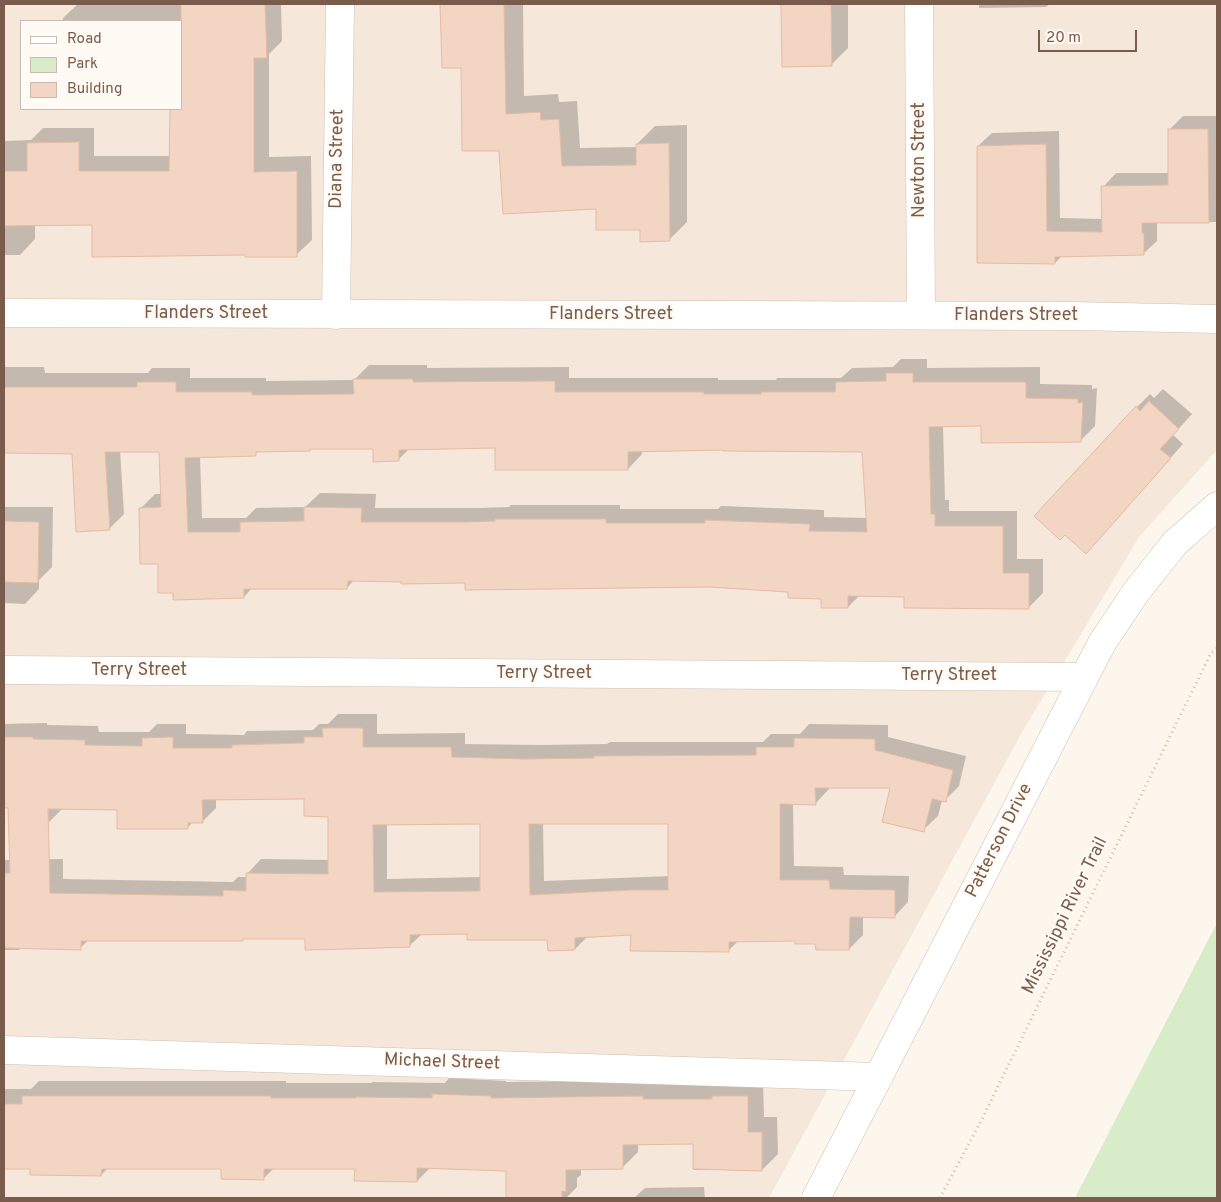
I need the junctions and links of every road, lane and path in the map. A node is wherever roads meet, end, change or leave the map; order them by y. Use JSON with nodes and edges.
{"nodes":[{"id":1,"x":340,"y":4,"type":"edge"},
{"id":2,"x":919,"y":4,"type":"edge"},
{"id":3,"x":4,"y":313,"type":"edge"},
{"id":4,"x":336,"y":315,"type":"junction"},
{"id":5,"x":921,"y":315,"type":"junction"},
{"id":6,"x":1217,"y":319,"type":"edge"},
{"id":7,"x":1217,"y":506,"type":"edge"},
{"id":8,"x":1217,"y":648,"type":"edge"},
{"id":9,"x":4,"y":670,"type":"edge"},
{"id":10,"x":1084,"y":677,"type":"junction"},
{"id":11,"x":4,"y":1050,"type":"edge"},
{"id":12,"x":879,"y":1076,"type":"junction"},
{"id":13,"x":816,"y":1198,"type":"edge"},
{"id":14,"x":940,"y":1198,"type":"edge"}],
"edges":[{"from":1,"to":4,"type":"street","name":"Diana Street"},
{"from":2,"to":5,"type":"street","name":"Newton Street"},
{"from":3,"to":4,"type":"street","name":"Flanders Street"},
{"from":4,"to":5,"type":"street","name":"Flanders Street"},
{"from":5,"to":6,"type":"street","name":"Flanders Street"},
{"from":7,"to":10,"type":"street","name":"Patterson Drive"},
{"from":8,"to":14,"type":"path","name":"Mississippi River Trail"},
{"from":9,"to":10,"type":"street","name":"Terry Street"},
{"from":10,"to":12,"type":"street","name":"Patterson Drive"},
{"from":11,"to":12,"type":"street","name":"Michael Street"},
{"from":12,"to":13,"type":"street","name":"Patterson Drive"}]}
